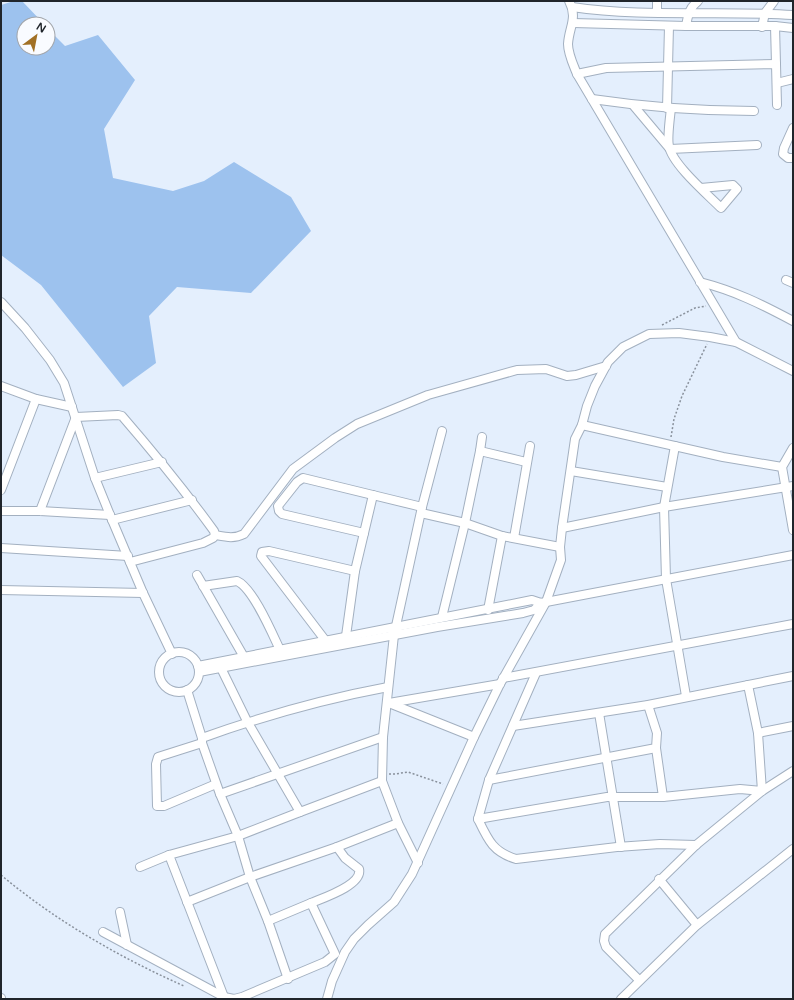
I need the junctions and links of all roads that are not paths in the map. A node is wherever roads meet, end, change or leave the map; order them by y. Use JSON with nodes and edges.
{"nodes":[{"id":1,"x":657,"y":1,"type":"edge"},
{"id":2,"x":698,"y":1,"type":"edge"},
{"id":3,"x":774,"y":1,"type":"edge"},
{"id":4,"x":570,"y":4,"type":"edge"},
{"id":5,"x":657,"y":12,"type":"junction"},
{"id":6,"x":688,"y":13,"type":"junction"},
{"id":7,"x":765,"y":13,"type":"junction"},
{"id":8,"x":793,"y":15,"type":"edge"},
{"id":9,"x":573,"y":23,"type":"junction"},
{"id":10,"x":669,"y":26,"type":"junction"},
{"id":11,"x":686,"y":26,"type":"junction"},
{"id":12,"x":775,"y":26,"type":"junction"},
{"id":13,"x":762,"y":27,"type":"junction"},
{"id":14,"x":793,"y":28,"type":"edge"},
{"id":15,"x":776,"y":64,"type":"junction"},
{"id":16,"x":668,"y":66,"type":"junction"},
{"id":17,"x":577,"y":74,"type":"junction"},
{"id":18,"x":793,"y":78,"type":"edge"},
{"id":19,"x":777,"y":83,"type":"junction"},
{"id":20,"x":592,"y":99,"type":"junction"},
{"id":21,"x":777,"y":104,"type":"dead end"},
{"id":22,"x":633,"y":105,"type":"junction"},
{"id":23,"x":669,"y":108,"type":"junction"},
{"id":24,"x":754,"y":111,"type":"dead end"},
{"id":25,"x":793,"y":128,"type":"edge"},
{"id":26,"x":757,"y":145,"type":"dead end"},
{"id":27,"x":670,"y":149,"type":"junction"},
{"id":28,"x":793,"y":158,"type":"edge"},
{"id":29,"x":701,"y":188,"type":"dead end"},
{"id":30,"x":700,"y":282,"type":"junction"},
{"id":31,"x":1,"y":302,"type":"edge"},
{"id":32,"x":793,"y":321,"type":"edge"},
{"id":33,"x":736,"y":342,"type":"junction"},
{"id":34,"x":606,"y":366,"type":"junction"},
{"id":35,"x":793,"y":371,"type":"edge"},
{"id":36,"x":1,"y":380,"type":"edge"},
{"id":37,"x":4,"y":387,"type":"edge"},
{"id":38,"x":36,"y":399,"type":"junction"},
{"id":39,"x":72,"y":407,"type":"junction"},
{"id":40,"x":76,"y":417,"type":"junction"},
{"id":41,"x":582,"y":425,"type":"junction"},
{"id":42,"x":442,"y":431,"type":"dead end"},
{"id":43,"x":482,"y":437,"type":"dead end"},
{"id":44,"x":530,"y":446,"type":"dead end"},
{"id":45,"x":672,"y":446,"type":"junction"},
{"id":46,"x":793,"y":448,"type":"edge"},
{"id":47,"x":480,"y":451,"type":"junction"},
{"id":48,"x":162,"y":462,"type":"junction"},
{"id":49,"x":526,"y":462,"type":"junction"},
{"id":50,"x":782,"y":468,"type":"junction"},
{"id":51,"x":571,"y":471,"type":"junction"},
{"id":52,"x":95,"y":478,"type":"junction"},
{"id":53,"x":789,"y":486,"type":"edge"},
{"id":54,"x":667,"y":487,"type":"junction"},
{"id":55,"x":1,"y":490,"type":"edge"},
{"id":56,"x":373,"y":495,"type":"junction"},
{"id":57,"x":192,"y":500,"type":"junction"},
{"id":58,"x":664,"y":507,"type":"junction"},
{"id":59,"x":422,"y":510,"type":"junction"},
{"id":60,"x":1,"y":511,"type":"edge"},
{"id":61,"x":40,"y":511,"type":"junction"},
{"id":62,"x":111,"y":517,"type":"junction"},
{"id":63,"x":465,"y":523,"type":"junction"},
{"id":64,"x":562,"y":528,"type":"junction"},
{"id":65,"x":793,"y":530,"type":"edge"},
{"id":66,"x":364,"y":533,"type":"junction"},
{"id":67,"x":215,"y":535,"type":"junction"},
{"id":68,"x":502,"y":536,"type":"junction"},
{"id":69,"x":514,"y":538,"type":"junction"},
{"id":70,"x":560,"y":547,"type":"junction"},
{"id":71,"x":1,"y":548,"type":"edge"},
{"id":72,"x":793,"y":556,"type":"edge"},
{"id":73,"x":129,"y":559,"type":"junction"},
{"id":74,"x":355,"y":571,"type":"junction"},
{"id":75,"x":197,"y":575,"type":"dead end"},
{"id":76,"x":666,"y":579,"type":"junction"},
{"id":77,"x":203,"y":586,"type":"junction"},
{"id":78,"x":1,"y":590,"type":"edge"},
{"id":79,"x":143,"y":593,"type":"junction"},
{"id":80,"x":543,"y":603,"type":"junction"},
{"id":81,"x":488,"y":610,"type":"junction"},
{"id":82,"x":442,"y":617,"type":"junction"},
{"id":83,"x":793,"y":624,"type":"edge"},
{"id":84,"x":395,"y":631,"type":"junction"},
{"id":85,"x":346,"y":636,"type":"junction"},
{"id":86,"x":325,"y":640,"type":"junction"},
{"id":87,"x":677,"y":645,"type":"junction"},
{"id":88,"x":281,"y":653,"type":"junction"},
{"id":89,"x":172,"y":654,"type":"junction"},
{"id":90,"x":244,"y":657,"type":"junction"},
{"id":91,"x":221,"y":668,"type":"junction"},
{"id":92,"x":199,"y":669,"type":"junction"},
{"id":93,"x":536,"y":673,"type":"junction"},
{"id":94,"x":793,"y":676,"type":"edge"},
{"id":95,"x":502,"y":681,"type":"junction"},
{"id":96,"x":748,"y":685,"type":"junction"},
{"id":97,"x":388,"y":687,"type":"junction"},
{"id":98,"x":187,"y":690,"type":"junction"},
{"id":99,"x":686,"y":696,"type":"junction"},
{"id":100,"x":387,"y":703,"type":"junction"},
{"id":101,"x":648,"y":705,"type":"junction"},
{"id":102,"x":599,"y":712,"type":"junction"},
{"id":103,"x":247,"y":721,"type":"junction"},
{"id":104,"x":513,"y":726,"type":"junction"},
{"id":105,"x":793,"y":726,"type":"edge"},
{"id":106,"x":758,"y":733,"type":"junction"},
{"id":107,"x":383,"y":737,"type":"junction"},
{"id":108,"x":474,"y":737,"type":"junction"},
{"id":109,"x":202,"y":740,"type":"junction"},
{"id":110,"x":656,"y":748,"type":"junction"},
{"id":111,"x":606,"y":758,"type":"junction"},
{"id":112,"x":793,"y":771,"type":"edge"},
{"id":113,"x":278,"y":773,"type":"junction"},
{"id":114,"x":382,"y":777,"type":"junction"},
{"id":115,"x":489,"y":780,"type":"junction"},
{"id":116,"x":216,"y":784,"type":"junction"},
{"id":117,"x":762,"y":791,"type":"junction"},
{"id":118,"x":220,"y":794,"type":"junction"},
{"id":119,"x":613,"y":797,"type":"junction"},
{"id":120,"x":663,"y":797,"type":"junction"},
{"id":121,"x":300,"y":812,"type":"junction"},
{"id":122,"x":478,"y":819,"type":"junction"},
{"id":123,"x":398,"y":823,"type":"junction"},
{"id":124,"x":238,"y":836,"type":"junction"},
{"id":125,"x":696,"y":844,"type":"junction"},
{"id":126,"x":621,"y":846,"type":"junction"},
{"id":127,"x":337,"y":847,"type":"junction"},
{"id":128,"x":793,"y":849,"type":"edge"},
{"id":129,"x":169,"y":855,"type":"junction"},
{"id":130,"x":418,"y":863,"type":"junction"},
{"id":131,"x":140,"y":867,"type":"dead end"},
{"id":132,"x":250,"y":877,"type":"junction"},
{"id":133,"x":659,"y":879,"type":"junction"},
{"id":134,"x":187,"y":902,"type":"junction"},
{"id":135,"x":311,"y":903,"type":"junction"},
{"id":136,"x":120,"y":912,"type":"dead end"},
{"id":137,"x":268,"y":921,"type":"junction"},
{"id":138,"x":697,"y":925,"type":"junction"},
{"id":139,"x":103,"y":932,"type":"dead end"},
{"id":140,"x":127,"y":945,"type":"junction"},
{"id":141,"x":345,"y":952,"type":"junction"},
{"id":142,"x":335,"y":954,"type":"junction"},
{"id":143,"x":288,"y":979,"type":"junction"},
{"id":144,"x":639,"y":980,"type":"junction"},
{"id":145,"x":224,"y":997,"type":"junction"},
{"id":146,"x":327,"y":999,"type":"edge"},
{"id":147,"x":621,"y":999,"type":"edge"}],
"edges":[{"from":1,"to":5,"type":"street"},
{"from":2,"to":6,"type":"street"},
{"from":3,"to":7,"type":"street"},
{"from":4,"to":5,"type":"street"},
{"from":4,"to":9,"type":"street"},
{"from":5,"to":6,"type":"street"},
{"from":6,"to":7,"type":"street"},
{"from":6,"to":11,"type":"street"},
{"from":7,"to":8,"type":"street"},
{"from":7,"to":13,"type":"street"},
{"from":9,"to":10,"type":"street"},
{"from":9,"to":17,"type":"street"},
{"from":10,"to":11,"type":"street"},
{"from":10,"to":16,"type":"street"},
{"from":11,"to":13,"type":"street"},
{"from":12,"to":13,"type":"street"},
{"from":12,"to":14,"type":"street"},
{"from":12,"to":15,"type":"street"},
{"from":15,"to":16,"type":"street"},
{"from":15,"to":19,"type":"street"},
{"from":16,"to":17,"type":"street"},
{"from":16,"to":23,"type":"street"},
{"from":17,"to":20,"type":"street"},
{"from":18,"to":19,"type":"street"},
{"from":19,"to":21,"type":"street"},
{"from":20,"to":22,"type":"street"},
{"from":20,"to":30,"type":"street"},
{"from":22,"to":23,"type":"street"},
{"from":22,"to":27,"type":"street"},
{"from":23,"to":24,"type":"street"},
{"from":23,"to":27,"type":"street"},
{"from":25,"to":28,"type":"street"},
{"from":26,"to":27,"type":"street"},
{"from":27,"to":29,"type":"street"},
{"from":30,"to":32,"type":"street"},
{"from":30,"to":33,"type":"street"},
{"from":31,"to":39,"type":"street"},
{"from":33,"to":34,"type":"street"},
{"from":33,"to":35,"type":"street"},
{"from":34,"to":41,"type":"street"},
{"from":34,"to":67,"type":"street"},
{"from":36,"to":37,"type":"street"},
{"from":37,"to":38,"type":"street"},
{"from":38,"to":39,"type":"street"},
{"from":38,"to":55,"type":"street"},
{"from":39,"to":40,"type":"street"},
{"from":40,"to":48,"type":"street"},
{"from":40,"to":52,"type":"street"},
{"from":40,"to":61,"type":"street"},
{"from":41,"to":45,"type":"street"},
{"from":41,"to":51,"type":"street"},
{"from":42,"to":59,"type":"street"},
{"from":43,"to":47,"type":"street"},
{"from":44,"to":49,"type":"street"},
{"from":45,"to":50,"type":"street"},
{"from":45,"to":54,"type":"street"},
{"from":46,"to":50,"type":"street"},
{"from":47,"to":49,"type":"street"},
{"from":47,"to":63,"type":"street"},
{"from":48,"to":52,"type":"street"},
{"from":48,"to":57,"type":"street"},
{"from":49,"to":69,"type":"street"},
{"from":50,"to":53,"type":"street"},
{"from":51,"to":54,"type":"street"},
{"from":51,"to":64,"type":"street"},
{"from":52,"to":62,"type":"street"},
{"from":53,"to":58,"type":"street"},
{"from":53,"to":65,"type":"street"},
{"from":54,"to":58,"type":"street"},
{"from":56,"to":59,"type":"street"},
{"from":56,"to":66,"type":"street"},
{"from":56,"to":66,"type":"street"},
{"from":57,"to":62,"type":"street"},
{"from":57,"to":67,"type":"street"},
{"from":58,"to":64,"type":"street"},
{"from":58,"to":76,"type":"street"},
{"from":59,"to":63,"type":"street"},
{"from":59,"to":84,"type":"street"},
{"from":60,"to":61,"type":"street"},
{"from":61,"to":62,"type":"street"},
{"from":62,"to":73,"type":"street"},
{"from":63,"to":68,"type":"street"},
{"from":63,"to":82,"type":"street"},
{"from":64,"to":70,"type":"street"},
{"from":66,"to":74,"type":"street"},
{"from":67,"to":73,"type":"street"},
{"from":68,"to":69,"type":"street"},
{"from":68,"to":81,"type":"street"},
{"from":69,"to":70,"type":"street"},
{"from":70,"to":80,"type":"street"},
{"from":71,"to":73,"type":"street"},
{"from":72,"to":76,"type":"street"},
{"from":73,"to":79,"type":"street"},
{"from":74,"to":85,"type":"street"},
{"from":74,"to":86,"type":"street"},
{"from":75,"to":77,"type":"street"},
{"from":76,"to":80,"type":"street"},
{"from":76,"to":87,"type":"street"},
{"from":77,"to":88,"type":"street"},
{"from":77,"to":90,"type":"street"},
{"from":78,"to":79,"type":"street"},
{"from":79,"to":89,"type":"street"},
{"from":80,"to":81,"type":"street"},
{"from":80,"to":84,"type":"street"},
{"from":80,"to":95,"type":"street"},
{"from":81,"to":82,"type":"street"},
{"from":82,"to":84,"type":"street"},
{"from":83,"to":87,"type":"street"},
{"from":84,"to":85,"type":"street"},
{"from":84,"to":88,"type":"street"},
{"from":84,"to":97,"type":"street"},
{"from":85,"to":86,"type":"street"},
{"from":86,"to":88,"type":"street"},
{"from":87,"to":93,"type":"street"},
{"from":87,"to":99,"type":"street"},
{"from":88,"to":90,"type":"street"},
{"from":88,"to":91,"type":"street"},
{"from":89,"to":92,"type":"street"},
{"from":89,"to":98,"type":"street"},
{"from":90,"to":92,"type":"street"},
{"from":91,"to":92,"type":"street"},
{"from":91,"to":103,"type":"street"},
{"from":92,"to":98,"type":"street"},
{"from":93,"to":95,"type":"street"},
{"from":93,"to":104,"type":"street"},
{"from":94,"to":96,"type":"street"},
{"from":95,"to":100,"type":"street"},
{"from":95,"to":108,"type":"street"},
{"from":96,"to":99,"type":"street"},
{"from":96,"to":106,"type":"street"},
{"from":97,"to":100,"type":"street"},
{"from":97,"to":103,"type":"street"},
{"from":98,"to":109,"type":"street"},
{"from":99,"to":101,"type":"street"},
{"from":100,"to":107,"type":"street"},
{"from":100,"to":108,"type":"street"},
{"from":101,"to":102,"type":"street"},
{"from":101,"to":110,"type":"street"},
{"from":102,"to":104,"type":"street"},
{"from":102,"to":111,"type":"street"},
{"from":103,"to":109,"type":"street"},
{"from":103,"to":113,"type":"street"},
{"from":104,"to":115,"type":"street"},
{"from":105,"to":106,"type":"street"},
{"from":106,"to":117,"type":"street"},
{"from":107,"to":113,"type":"street"},
{"from":107,"to":114,"type":"street"},
{"from":108,"to":130,"type":"street"},
{"from":109,"to":116,"type":"street"},
{"from":109,"to":116,"type":"street"},
{"from":110,"to":111,"type":"street"},
{"from":110,"to":120,"type":"street"},
{"from":111,"to":115,"type":"street"},
{"from":111,"to":119,"type":"street"},
{"from":112,"to":117,"type":"street"},
{"from":113,"to":118,"type":"street"},
{"from":113,"to":121,"type":"street"},
{"from":114,"to":121,"type":"street"},
{"from":114,"to":123,"type":"street"},
{"from":115,"to":122,"type":"street"},
{"from":116,"to":118,"type":"street"},
{"from":117,"to":120,"type":"street"},
{"from":117,"to":125,"type":"street"},
{"from":118,"to":124,"type":"street"},
{"from":119,"to":120,"type":"street"},
{"from":119,"to":122,"type":"street"},
{"from":119,"to":126,"type":"street"},
{"from":121,"to":124,"type":"street"},
{"from":122,"to":126,"type":"street"},
{"from":123,"to":127,"type":"street"},
{"from":123,"to":130,"type":"street"},
{"from":124,"to":129,"type":"street"},
{"from":124,"to":132,"type":"street"},
{"from":125,"to":126,"type":"street"},
{"from":125,"to":133,"type":"street"},
{"from":127,"to":132,"type":"street"},
{"from":127,"to":135,"type":"street"},
{"from":128,"to":138,"type":"street"},
{"from":129,"to":131,"type":"street"},
{"from":129,"to":134,"type":"street"},
{"from":130,"to":141,"type":"street"},
{"from":132,"to":134,"type":"street"},
{"from":132,"to":137,"type":"street"},
{"from":133,"to":138,"type":"street"},
{"from":133,"to":144,"type":"street"},
{"from":134,"to":145,"type":"street"},
{"from":135,"to":137,"type":"street"},
{"from":135,"to":142,"type":"street"},
{"from":136,"to":140,"type":"street"},
{"from":137,"to":143,"type":"street"},
{"from":138,"to":144,"type":"street"},
{"from":139,"to":140,"type":"street"},
{"from":140,"to":145,"type":"street"},
{"from":141,"to":142,"type":"street"},
{"from":141,"to":146,"type":"street"},
{"from":142,"to":143,"type":"street"},
{"from":143,"to":145,"type":"street"},
{"from":144,"to":147,"type":"street"}]}
